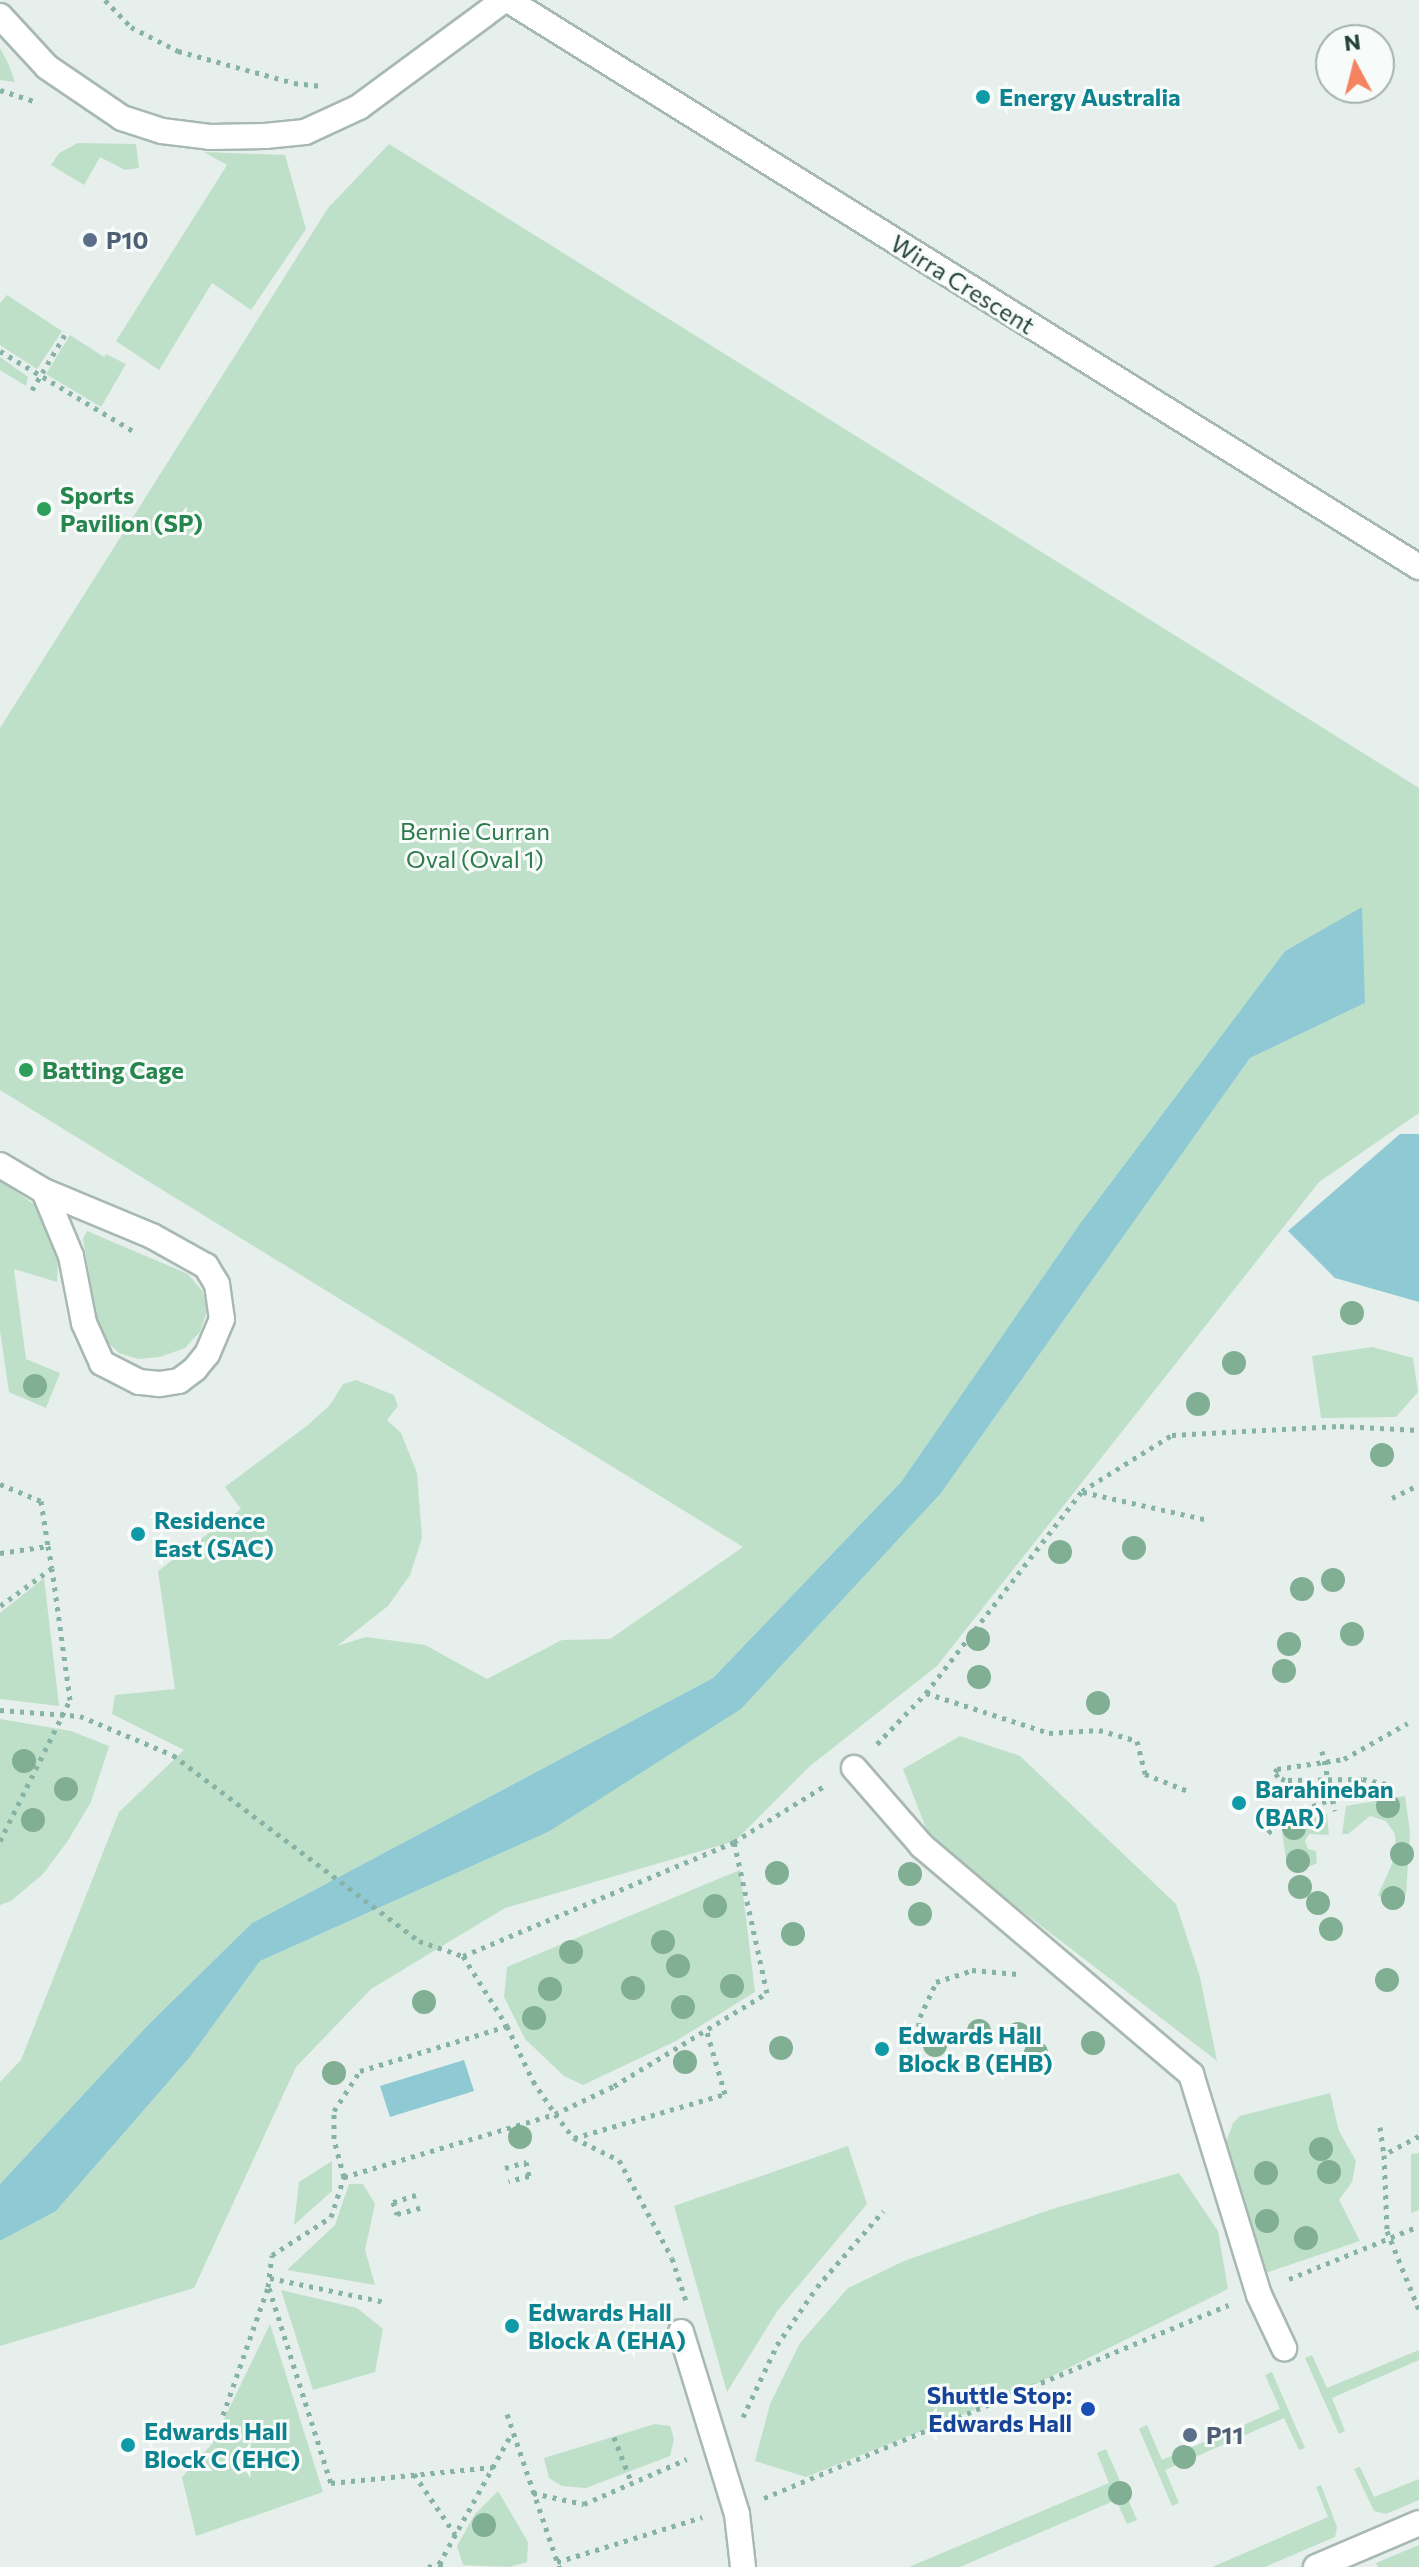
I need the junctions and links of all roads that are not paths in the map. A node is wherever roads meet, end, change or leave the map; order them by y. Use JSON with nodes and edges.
{"nodes":[{"id":1,"x":506,"y":0,"type":"edge"},
{"id":2,"x":0,"y":16,"type":"edge"},
{"id":3,"x":1419,"y":567,"type":"edge"},
{"id":4,"x":0,"y":1165,"type":"edge"},
{"id":5,"x":44,"y":1191,"type":"junction"},
{"id":6,"x":854,"y":1768,"type":"road end"},
{"id":7,"x":681,"y":2332,"type":"dead end"},
{"id":8,"x":1284,"y":2348,"type":"dead end"},
{"id":9,"x":1419,"y":2523,"type":"edge"},
{"id":10,"x":743,"y":2567,"type":"edge"},
{"id":11,"x":1316,"y":2567,"type":"edge"}],
"edges":[{"from":1,"to":2,"type":"lane","name":"Wirra Crescent"},
{"from":1,"to":3,"type":"lane","name":"Wirra Crescent"},
{"from":4,"to":5,"type":"lane"},
{"from":5,"to":5,"type":"lane"},
{"from":6,"to":8,"type":"lane"},
{"from":7,"to":10,"type":"lane"},
{"from":9,"to":11,"type":"lane"}]}
